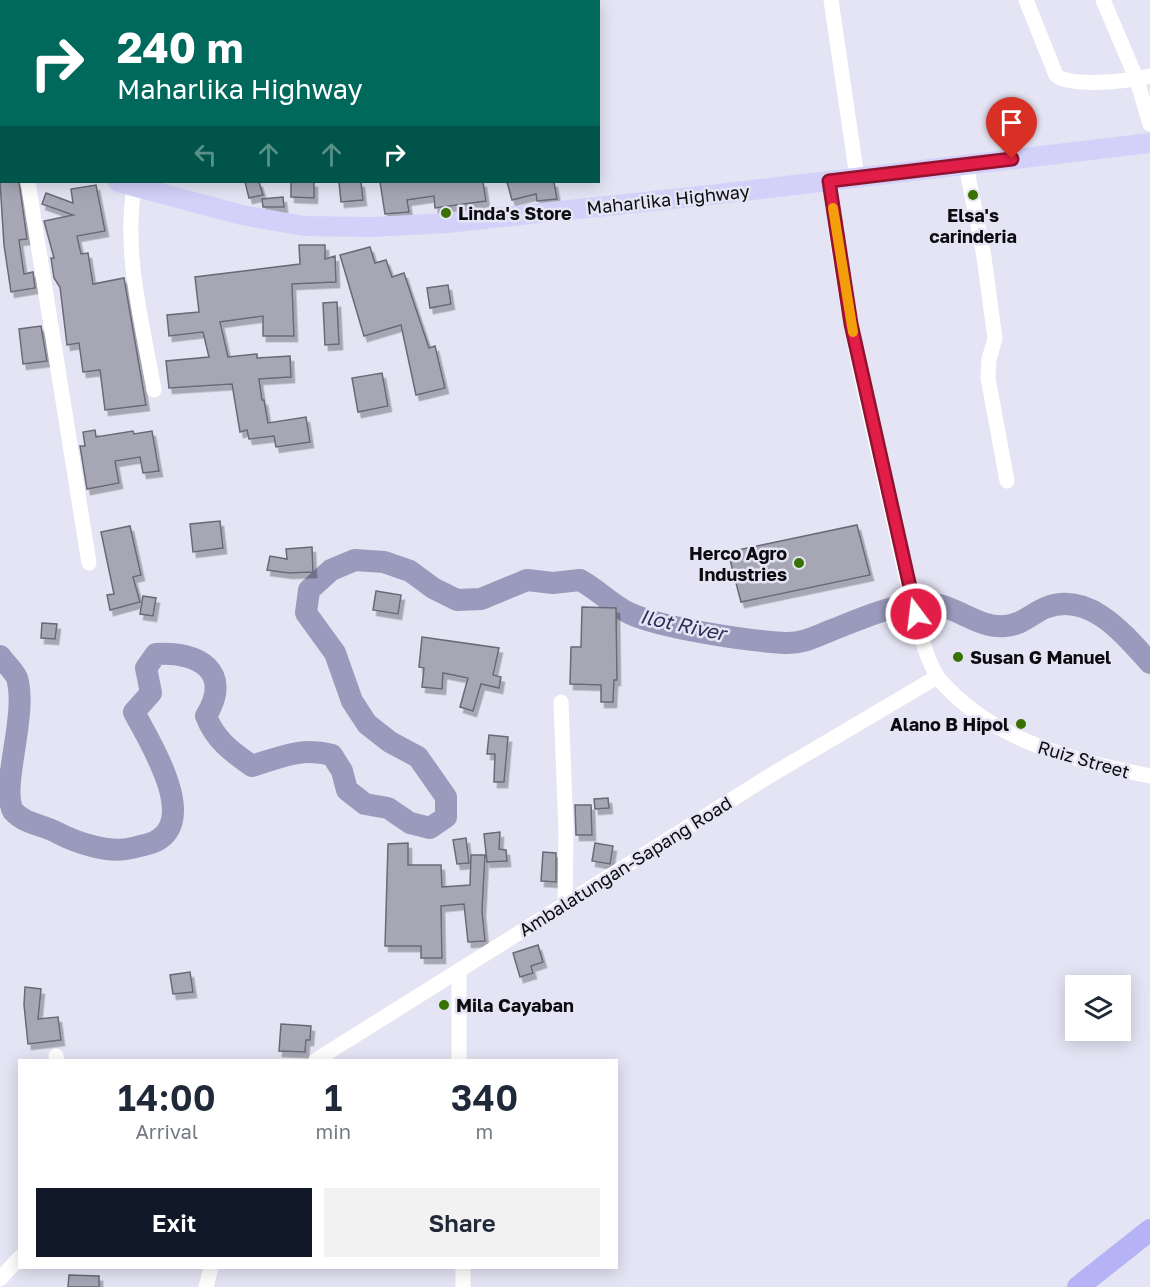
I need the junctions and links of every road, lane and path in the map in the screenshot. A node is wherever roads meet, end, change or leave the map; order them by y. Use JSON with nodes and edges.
{"nodes":[{"id":1,"x":831,"y":0,"type":"edge"},
{"id":2,"x":1026,"y":0,"type":"edge"},
{"id":3,"x":1103,"y":0,"type":"edge"},
{"id":4,"x":1143,"y":78,"type":"edge"},
{"id":5,"x":1150,"y":124,"type":"edge"},
{"id":6,"x":1150,"y":143,"type":"edge"},
{"id":7,"x":966,"y":165,"type":"junction"},
{"id":8,"x":857,"y":177,"type":"junction"},
{"id":9,"x":829,"y":181,"type":"junction"},
{"id":10,"x":28,"y":183,"type":"edge"},
{"id":11,"x":126,"y":185,"type":"edge"},
{"id":12,"x":154,"y":390,"type":"dead end"},
{"id":13,"x":1007,"y":481,"type":"dead end"},
{"id":14,"x":89,"y":563,"type":"dead end"},
{"id":15,"x":938,"y":677,"type":"junction"},
{"id":16,"x":561,"y":702,"type":"dead end"},
{"id":17,"x":1150,"y":776,"type":"edge"},
{"id":18,"x":565,"y":903,"type":"junction"},
{"id":19,"x":459,"y":970,"type":"junction"},
{"id":20,"x":318,"y":1059,"type":"edge"},
{"id":21,"x":459,"y":1059,"type":"edge"},
{"id":22,"x":1150,"y":1230,"type":"edge"},
{"id":23,"x":18,"y":1259,"type":"edge"},
{"id":24,"x":211,"y":1269,"type":"edge"},
{"id":25,"x":463,"y":1269,"type":"edge"},
{"id":26,"x":0,"y":1279,"type":"edge"},
{"id":27,"x":206,"y":1287,"type":"edge"},
{"id":28,"x":463,"y":1287,"type":"edge"},
{"id":29,"x":1078,"y":1287,"type":"edge"}],
"edges":[{"from":1,"to":8,"type":"street"},
{"from":2,"to":4,"type":"street"},
{"from":3,"to":4,"type":"street"},
{"from":4,"to":5,"type":"street"},
{"from":6,"to":7,"type":"main road","name":"Maharlika Highway"},
{"from":7,"to":8,"type":"main road","name":"Maharlika Highway"},
{"from":7,"to":13,"type":"street"},
{"from":8,"to":9,"type":"main road","name":"Maharlika Highway"},
{"from":9,"to":11,"type":"main road","name":"Maharlika Highway"},
{"from":9,"to":15,"type":"street","name":"Ruiz Street"},
{"from":10,"to":14,"type":"street"},
{"from":11,"to":12,"type":"street"},
{"from":15,"to":17,"type":"street","name":"Ruiz Street"},
{"from":15,"to":18,"type":"street","name":"Ambalatungan-Sapang Road"},
{"from":16,"to":18,"type":"street"},
{"from":18,"to":19,"type":"street","name":"Ambalatungan-Sapang Road"},
{"from":19,"to":20,"type":"street","name":"Ambalatungan-Sapang Road"},
{"from":19,"to":21,"type":"street"},
{"from":22,"to":29,"type":"highway"},
{"from":23,"to":26,"type":"street"},
{"from":24,"to":27,"type":"street"},
{"from":25,"to":28,"type":"street"}]}
